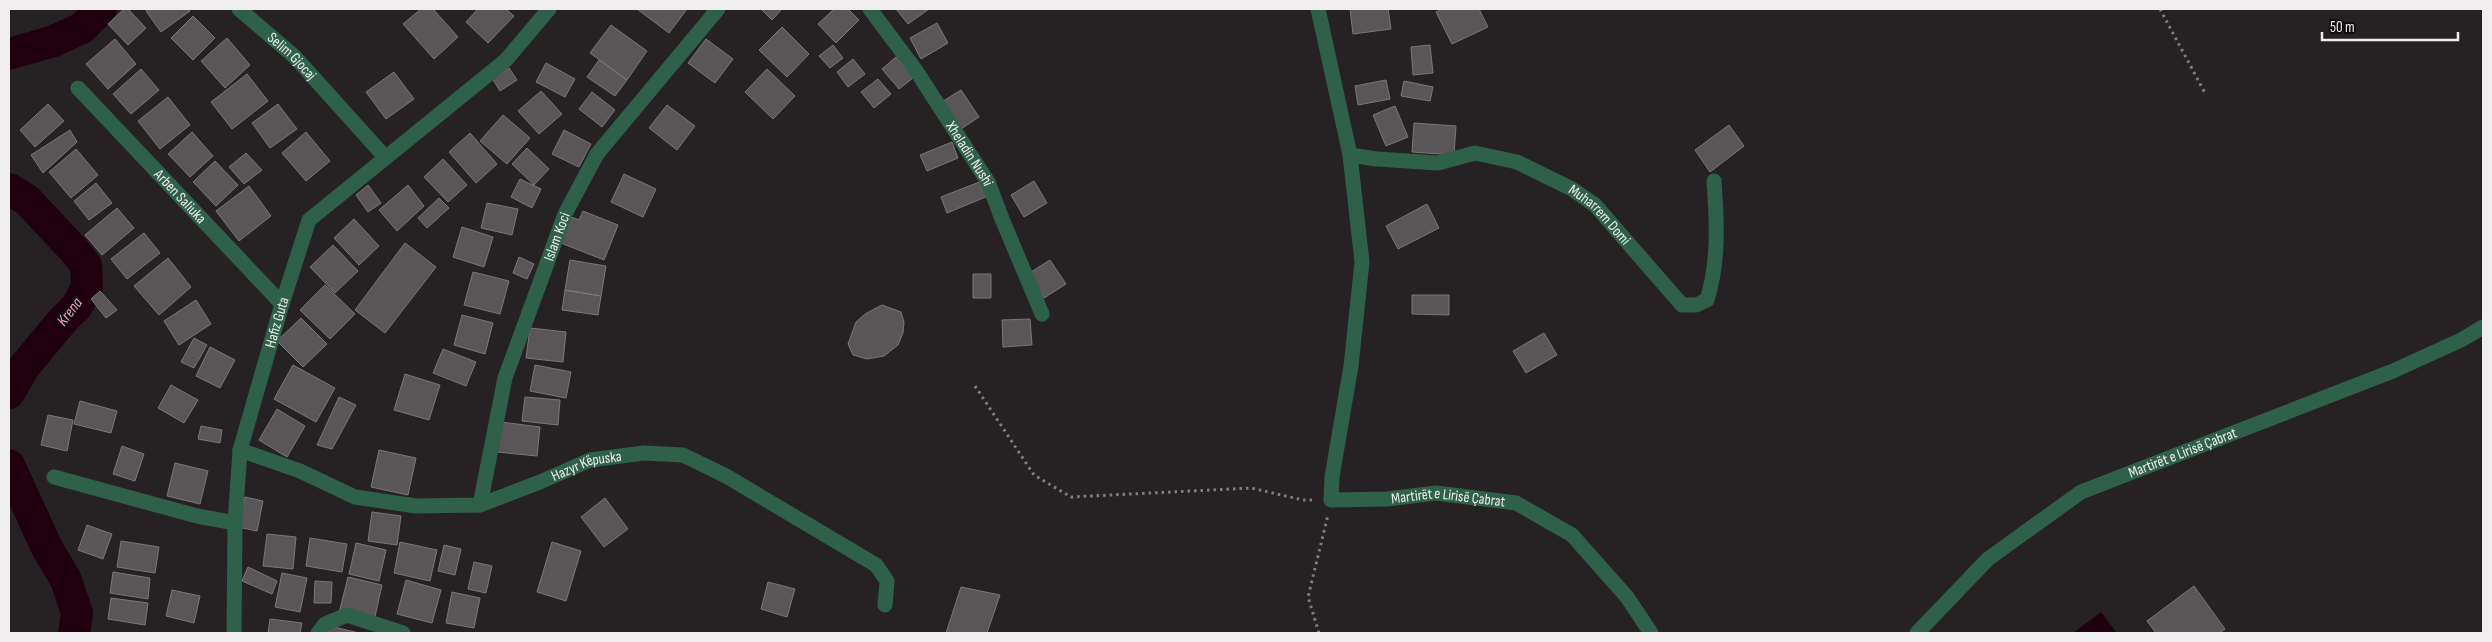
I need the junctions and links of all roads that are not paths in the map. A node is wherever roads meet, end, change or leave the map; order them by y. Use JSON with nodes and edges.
{"nodes":[{"id":1,"x":239,"y":9,"type":"edge"},
{"id":2,"x":549,"y":9,"type":"edge"},
{"id":3,"x":718,"y":9,"type":"edge"},
{"id":4,"x":870,"y":9,"type":"edge"},
{"id":5,"x":1318,"y":9,"type":"edge"},
{"id":6,"x":78,"y":88,"type":"dead end"},
{"id":7,"x":1350,"y":155,"type":"junction"},
{"id":8,"x":385,"y":157,"type":"junction"},
{"id":9,"x":1714,"y":181,"type":"dead end"},
{"id":10,"x":282,"y":304,"type":"junction"},
{"id":11,"x":1042,"y":314,"type":"dead end"},
{"id":12,"x":2483,"y":327,"type":"edge"},
{"id":13,"x":240,"y":450,"type":"junction"},
{"id":14,"x":54,"y":477,"type":"dead end"},
{"id":15,"x":480,"y":505,"type":"junction"},
{"id":16,"x":235,"y":523,"type":"junction"},
{"id":17,"x":886,"y":605,"type":"dead end"},
{"id":18,"x":234,"y":633,"type":"edge"},
{"id":19,"x":318,"y":633,"type":"edge"},
{"id":20,"x":403,"y":633,"type":"edge"},
{"id":21,"x":1651,"y":633,"type":"edge"},
{"id":22,"x":1917,"y":633,"type":"edge"}],
"edges":[{"from":1,"to":8,"type":"street","name":"Selim Gjocaj"},
{"from":2,"to":8,"type":"street","name":"Hafiz Guta"},
{"from":3,"to":15,"type":"street","name":"Islam Koci"},
{"from":4,"to":11,"type":"street","name":"Xheladin Nushi"},
{"from":5,"to":7,"type":"street"},
{"from":6,"to":10,"type":"street","name":"Arben Saliuka"},
{"from":7,"to":9,"type":"street","name":"Muharrem Domi"},
{"from":7,"to":21,"type":"street","name":"Martirët e Lirisë Çabrat"},
{"from":8,"to":10,"type":"street","name":"Hafiz Guta"},
{"from":10,"to":13,"type":"street","name":"Hafiz Guta"},
{"from":12,"to":22,"type":"street","name":"Martirët e Lirisë Çabrat"},
{"from":13,"to":15,"type":"street","name":"Hazyr Këpuska"},
{"from":13,"to":16,"type":"street","name":"Hafiz Guta"},
{"from":14,"to":16,"type":"street"},
{"from":15,"to":17,"type":"street","name":"Hazyr Këpuska"},
{"from":16,"to":18,"type":"street","name":"Hafiz Guta"},
{"from":19,"to":20,"type":"street"}]}
